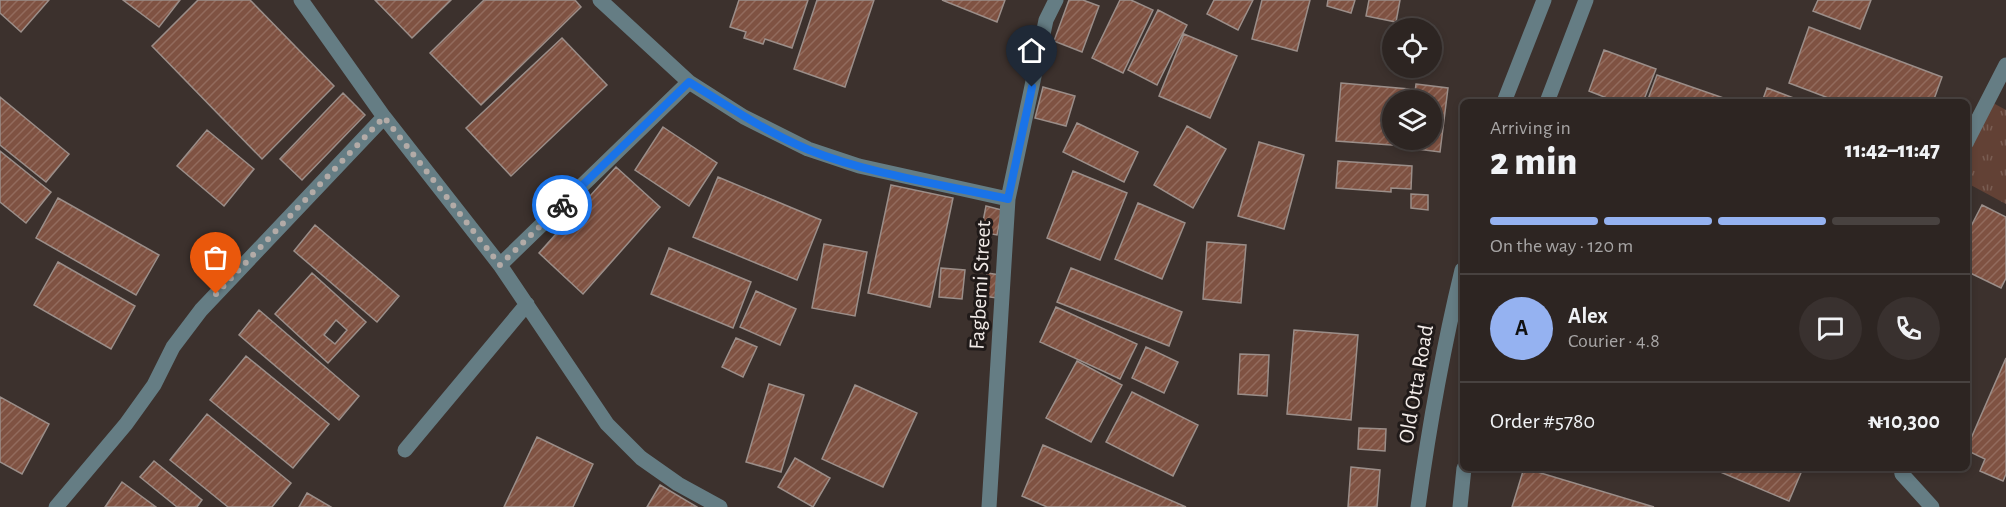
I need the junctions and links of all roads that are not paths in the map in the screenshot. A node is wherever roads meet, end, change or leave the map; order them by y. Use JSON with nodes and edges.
{"nodes":[{"id":1,"x":301,"y":0,"type":"edge"},
{"id":2,"x":600,"y":0,"type":"edge"},
{"id":3,"x":1056,"y":0,"type":"edge"},
{"id":4,"x":1544,"y":0,"type":"edge"},
{"id":5,"x":1586,"y":0,"type":"edge"},
{"id":6,"x":2006,"y":65,"type":"edge"},
{"id":7,"x":689,"y":82,"type":"junction"},
{"id":8,"x":1505,"y":99,"type":"edge"},
{"id":9,"x":1548,"y":99,"type":"edge"},
{"id":10,"x":384,"y":117,"type":"junction"},
{"id":11,"x":1970,"y":135,"type":"edge"},
{"id":12,"x":1008,"y":199,"type":"junction"},
{"id":13,"x":500,"y":265,"type":"junction"},
{"id":14,"x":1460,"y":278,"type":"edge"},
{"id":15,"x":527,"y":304,"type":"junction"},
{"id":16,"x":405,"y":450,"type":"dead end"},
{"id":17,"x":1464,"y":471,"type":"edge"},
{"id":18,"x":1902,"y":471,"type":"edge"},
{"id":19,"x":56,"y":507,"type":"edge"},
{"id":20,"x":720,"y":507,"type":"edge"},
{"id":21,"x":990,"y":507,"type":"edge"},
{"id":22,"x":1418,"y":507,"type":"edge"},
{"id":23,"x":1460,"y":507,"type":"edge"},
{"id":24,"x":1932,"y":507,"type":"edge"}],
"edges":[{"from":1,"to":10,"type":"street"},
{"from":2,"to":7,"type":"street"},
{"from":3,"to":12,"type":"street","name":"Fagbemi Street"},
{"from":4,"to":8,"type":"street"},
{"from":5,"to":9,"type":"street"},
{"from":6,"to":11,"type":"street"},
{"from":7,"to":12,"type":"street"},
{"from":7,"to":13,"type":"street"},
{"from":10,"to":13,"type":"street"},
{"from":10,"to":19,"type":"street"},
{"from":12,"to":21,"type":"street","name":"Fagbemi Street"},
{"from":13,"to":15,"type":"street"},
{"from":14,"to":22,"type":"street","name":"Old Otta Road"},
{"from":15,"to":16,"type":"street"},
{"from":15,"to":20,"type":"street"},
{"from":17,"to":23,"type":"street"},
{"from":18,"to":24,"type":"street"}]}
